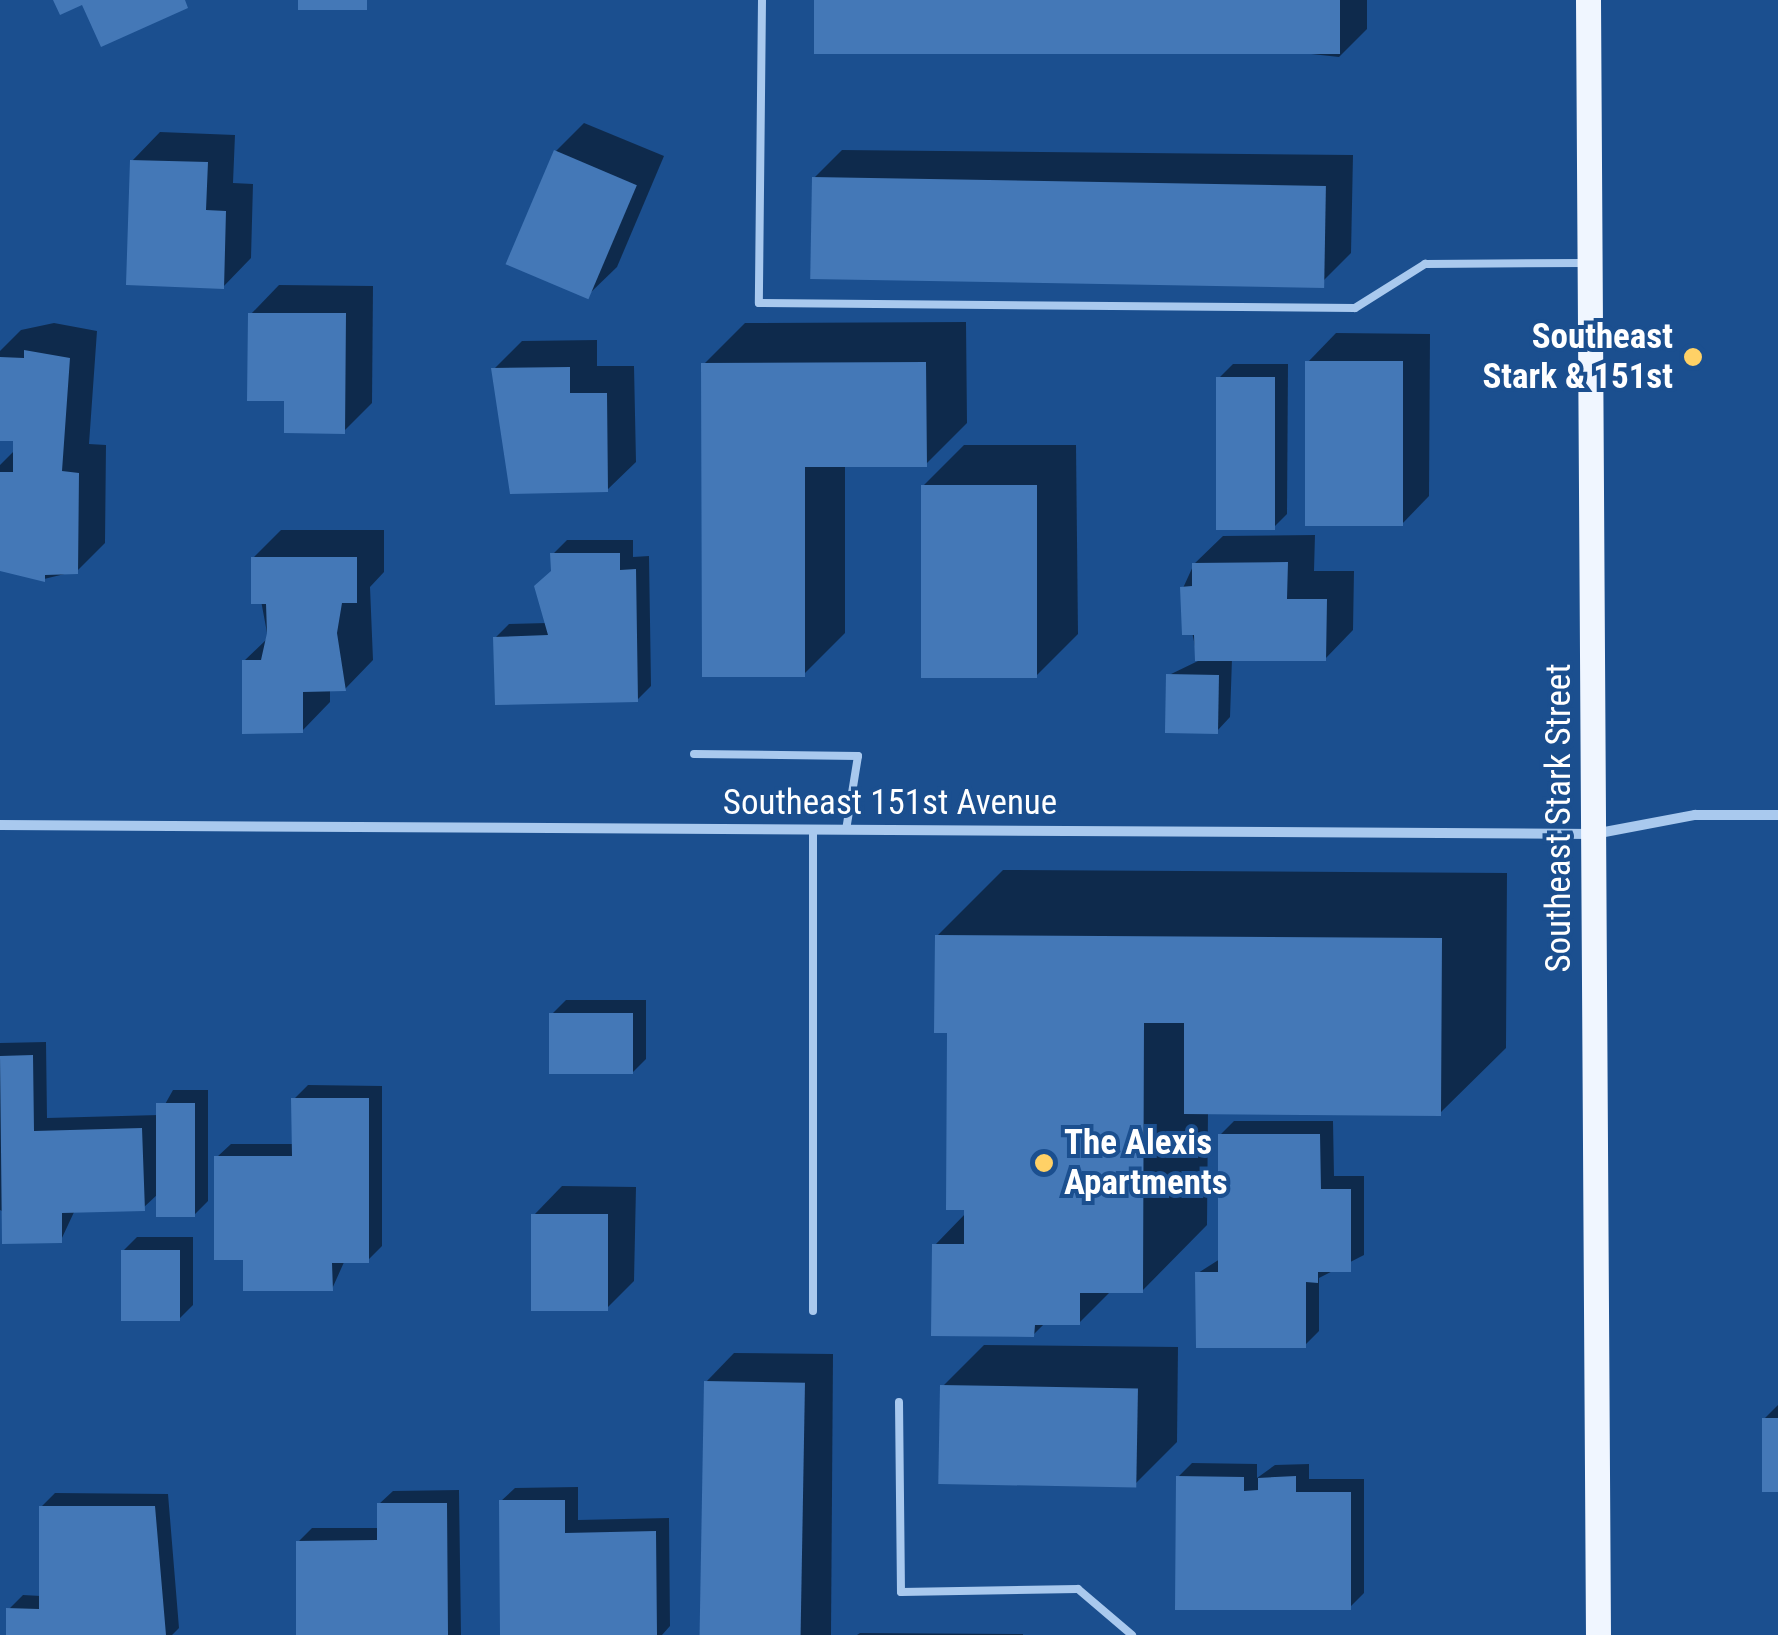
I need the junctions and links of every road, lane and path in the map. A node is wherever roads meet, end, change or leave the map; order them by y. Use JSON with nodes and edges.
{"nodes":[{"id":1,"x":762,"y":0,"type":"edge"},
{"id":2,"x":1588,"y":0,"type":"edge"},
{"id":3,"x":1590,"y":263,"type":"junction"},
{"id":4,"x":694,"y":754,"type":"dead end"},
{"id":5,"x":1778,"y":815,"type":"edge"},
{"id":6,"x":0,"y":825,"type":"edge"},
{"id":7,"x":813,"y":830,"type":"junction"},
{"id":8,"x":846,"y":830,"type":"junction"},
{"id":9,"x":1594,"y":834,"type":"junction"},
{"id":10,"x":813,"y":1312,"type":"dead end"},
{"id":11,"x":900,"y":1402,"type":"dead end"},
{"id":12,"x":1132,"y":1635,"type":"edge"},
{"id":13,"x":1598,"y":1635,"type":"edge"}],
"edges":[{"from":1,"to":3,"type":"lane"},
{"from":2,"to":3,"type":"main road","name":"Southeast Stark Street"},
{"from":3,"to":9,"type":"main road","name":"Southeast Stark Street"},
{"from":4,"to":8,"type":"lane"},
{"from":5,"to":9,"type":"street","name":"Southeast 151st Avenue"},
{"from":6,"to":7,"type":"street","name":"Southeast 151st Avenue"},
{"from":7,"to":8,"type":"street","name":"Southeast 151st Avenue"},
{"from":7,"to":10,"type":"lane"},
{"from":8,"to":9,"type":"street","name":"Southeast 151st Avenue"},
{"from":9,"to":13,"type":"main road","name":"Southeast Stark Street"},
{"from":11,"to":12,"type":"lane"}]}
